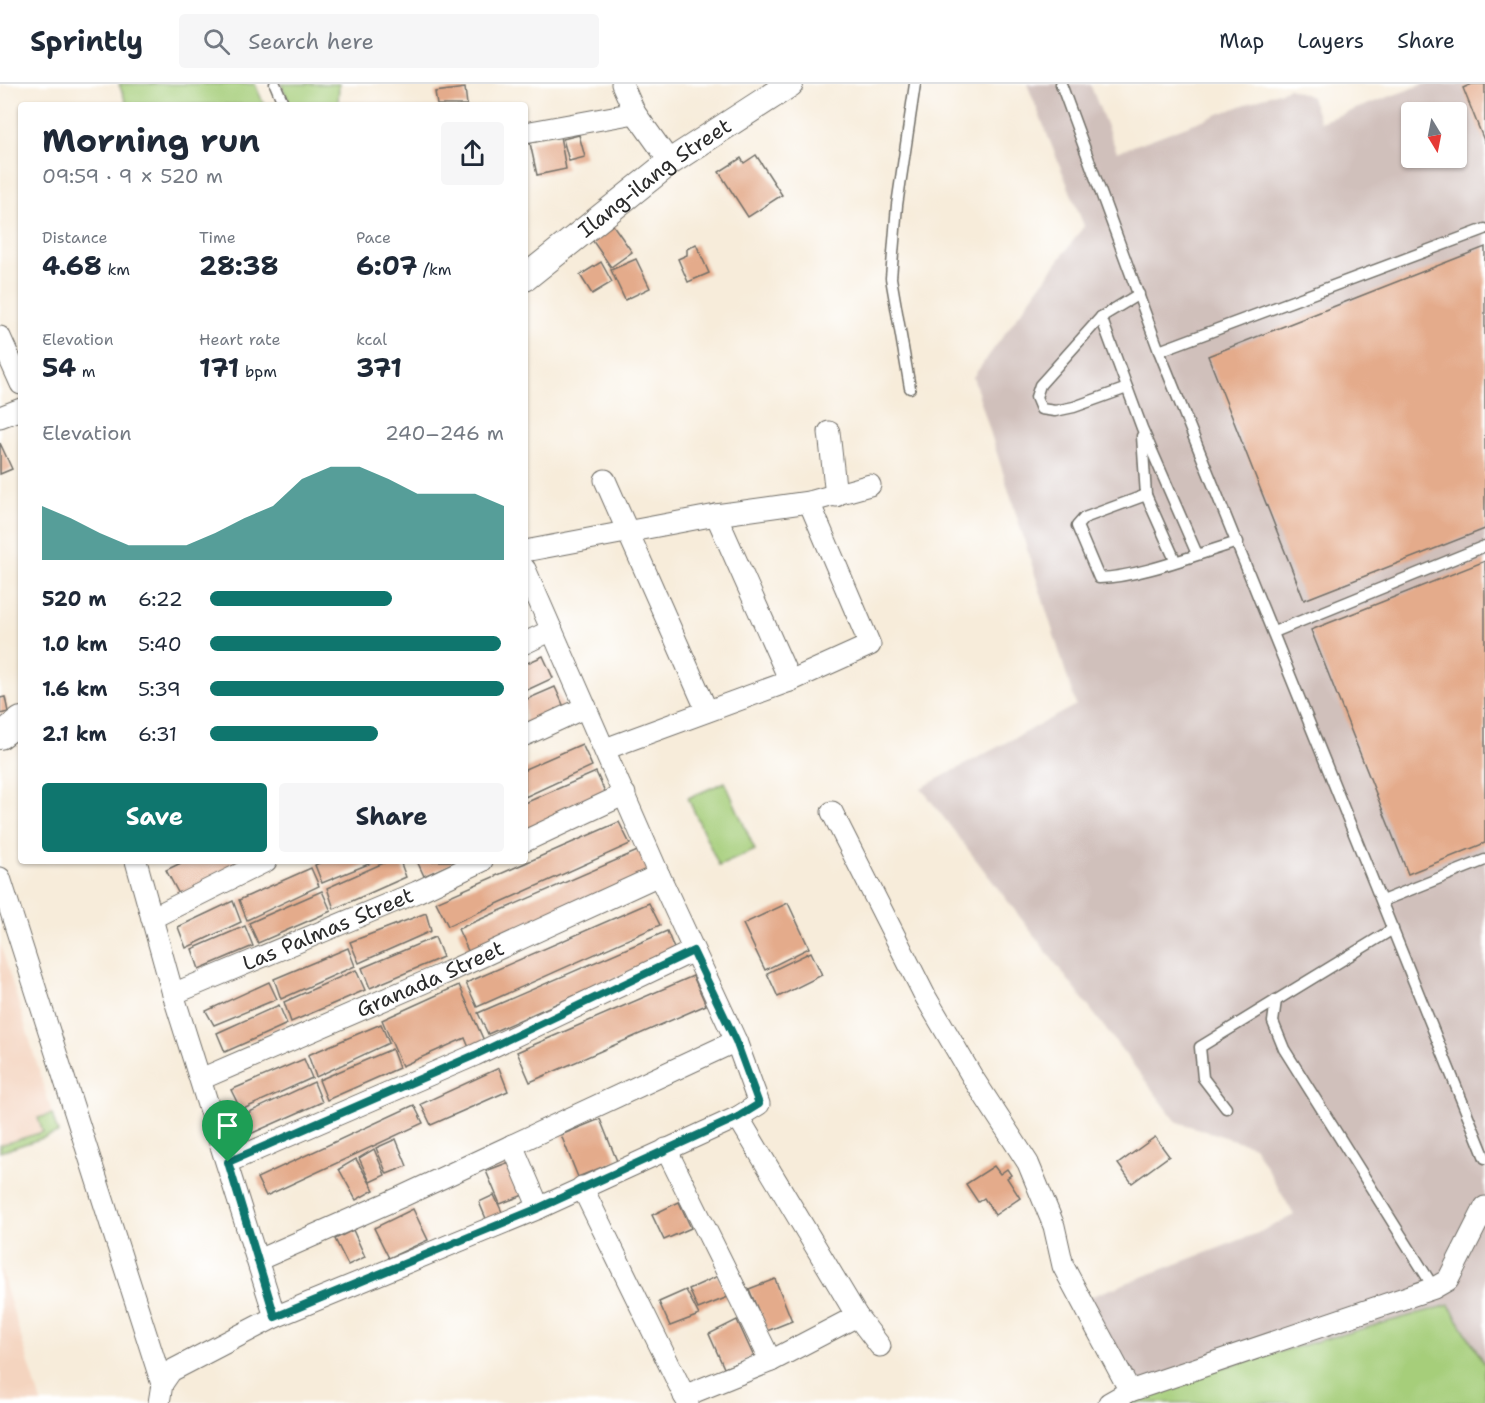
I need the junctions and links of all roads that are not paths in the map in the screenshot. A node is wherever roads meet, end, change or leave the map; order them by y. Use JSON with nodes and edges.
{"nodes":[{"id":1,"x":275,"y":84,"type":"edge"},
{"id":2,"x":622,"y":84,"type":"edge"},
{"id":3,"x":790,"y":84,"type":"edge"},
{"id":4,"x":915,"y":84,"type":"edge"},
{"id":5,"x":1061,"y":84,"type":"edge"},
{"id":6,"x":283,"y":102,"type":"edge"},
{"id":7,"x":635,"y":112,"type":"junction"},
{"id":8,"x":528,"y":132,"type":"edge"},
{"id":9,"x":670,"y":162,"type":"junction"},
{"id":10,"x":1485,"y":229,"type":"edge"},
{"id":11,"x":528,"y":276,"type":"edge"},
{"id":12,"x":1139,"y":294,"type":"junction"},
{"id":13,"x":1101,"y":317,"type":"junction"},
{"id":14,"x":0,"y":337,"type":"edge"},
{"id":15,"x":1159,"y":351,"type":"junction"},
{"id":16,"x":18,"y":377,"type":"edge"},
{"id":17,"x":910,"y":388,"type":"dead end"},
{"id":18,"x":1127,"y":388,"type":"junction"},
{"id":19,"x":18,"y":410,"type":"edge"},
{"id":20,"x":0,"y":417,"type":"edge"},
{"id":21,"x":1142,"y":428,"type":"junction"},
{"id":22,"x":830,"y":432,"type":"dead end"},
{"id":23,"x":604,"y":480,"type":"dead end"},
{"id":24,"x":870,"y":485,"type":"dead end"},
{"id":25,"x":1146,"y":495,"type":"junction"},
{"id":26,"x":836,"y":496,"type":"junction"},
{"id":27,"x":809,"y":502,"type":"junction"},
{"id":28,"x":716,"y":515,"type":"junction"},
{"id":29,"x":627,"y":531,"type":"junction"},
{"id":30,"x":1238,"y":542,"type":"junction"},
{"id":31,"x":1485,"y":546,"type":"edge"},
{"id":32,"x":528,"y":550,"type":"edge"},
{"id":33,"x":1197,"y":554,"type":"junction"},
{"id":34,"x":1175,"y":560,"type":"junction"},
{"id":35,"x":528,"y":576,"type":"edge"},
{"id":36,"x":552,"y":630,"type":"junction"},
{"id":37,"x":1274,"y":632,"type":"junction"},
{"id":38,"x":528,"y":642,"type":"edge"},
{"id":39,"x":790,"y":681,"type":"junction"},
{"id":40,"x":586,"y":706,"type":"junction"},
{"id":41,"x":707,"y":711,"type":"junction"},
{"id":42,"x":18,"y":722,"type":"edge"},
{"id":43,"x":528,"y":734,"type":"edge"},
{"id":44,"x":0,"y":735,"type":"edge"},
{"id":45,"x":606,"y":749,"type":"junction"},
{"id":46,"x":625,"y":794,"type":"junction"},
{"id":47,"x":832,"y":812,"type":"dead end"},
{"id":48,"x":528,"y":840,"type":"edge"},
{"id":49,"x":1485,"y":860,"type":"edge"},
{"id":50,"x":137,"y":864,"type":"edge"},
{"id":51,"x":260,"y":864,"type":"edge"},
{"id":52,"x":476,"y":864,"type":"edge"},
{"id":53,"x":659,"y":875,"type":"junction"},
{"id":54,"x":0,"y":878,"type":"edge"},
{"id":55,"x":1382,"y":901,"type":"junction"},
{"id":56,"x":152,"y":918,"type":"junction"},
{"id":57,"x":1393,"y":929,"type":"junction"},
{"id":58,"x":693,"y":951,"type":"junction"},
{"id":59,"x":173,"y":993,"type":"junction"},
{"id":60,"x":1276,"y":1000,"type":"junction"},
{"id":61,"x":736,"y":1041,"type":"junction"},
{"id":62,"x":201,"y":1079,"type":"junction"},
{"id":63,"x":1226,"y":1108,"type":"dead end"},
{"id":64,"x":738,"y":1117,"type":"junction"},
{"id":65,"x":512,"y":1145,"type":"junction"},
{"id":66,"x":666,"y":1149,"type":"junction"},
{"id":67,"x":1485,"y":1158,"type":"edge"},
{"id":68,"x":228,"y":1162,"type":"junction"},
{"id":69,"x":582,"y":1187,"type":"junction"},
{"id":70,"x":539,"y":1208,"type":"junction"},
{"id":71,"x":1485,"y":1208,"type":"edge"},
{"id":72,"x":258,"y":1260,"type":"junction"},
{"id":73,"x":1434,"y":1288,"type":"junction"},
{"id":74,"x":857,"y":1316,"type":"junction"},
{"id":75,"x":275,"y":1317,"type":"junction"},
{"id":76,"x":880,"y":1346,"type":"dead end"},
{"id":77,"x":771,"y":1361,"type":"junction"},
{"id":78,"x":1130,"y":1391,"type":"junction"},
{"id":79,"x":160,"y":1393,"type":"edge"},
{"id":80,"x":686,"y":1399,"type":"edge"},
{"id":81,"x":1109,"y":1403,"type":"edge"}],
"edges":[{"from":1,"to":6,"type":"lane"},
{"from":2,"to":7,"type":"street"},
{"from":3,"to":9,"type":"street","name":"Ilang-ilang Street"},
{"from":4,"to":17,"type":"lane"},
{"from":5,"to":12,"type":"lane"},
{"from":7,"to":8,"type":"street"},
{"from":7,"to":9,"type":"street"},
{"from":9,"to":11,"type":"street","name":"Ilang-ilang Street"},
{"from":10,"to":15,"type":"lane"},
{"from":12,"to":13,"type":"lane"},
{"from":12,"to":15,"type":"lane"},
{"from":13,"to":18,"type":"lane"},
{"from":13,"to":18,"type":"lane"},
{"from":14,"to":16,"type":"street"},
{"from":15,"to":30,"type":"lane"},
{"from":18,"to":21,"type":"lane"},
{"from":19,"to":20,"type":"street"},
{"from":21,"to":25,"type":"lane"},
{"from":21,"to":33,"type":"lane"},
{"from":22,"to":26,"type":"street"},
{"from":23,"to":29,"type":"street"},
{"from":24,"to":26,"type":"street"},
{"from":25,"to":34,"type":"lane"},
{"from":25,"to":34,"type":"lane"},
{"from":26,"to":27,"type":"street"},
{"from":27,"to":28,"type":"street"},
{"from":27,"to":39,"type":"street"},
{"from":28,"to":29,"type":"street"},
{"from":28,"to":39,"type":"street"},
{"from":29,"to":32,"type":"street"},
{"from":29,"to":41,"type":"street"},
{"from":30,"to":33,"type":"lane"},
{"from":30,"to":37,"type":"lane"},
{"from":31,"to":37,"type":"lane"},
{"from":33,"to":34,"type":"lane"},
{"from":35,"to":36,"type":"street"},
{"from":36,"to":38,"type":"street"},
{"from":36,"to":40,"type":"street"},
{"from":37,"to":55,"type":"lane"},
{"from":39,"to":41,"type":"street"},
{"from":40,"to":43,"type":"street"},
{"from":40,"to":45,"type":"street"},
{"from":41,"to":45,"type":"street"},
{"from":42,"to":44,"type":"street"},
{"from":45,"to":46,"type":"street"},
{"from":46,"to":48,"type":"street"},
{"from":46,"to":53,"type":"street"},
{"from":47,"to":78,"type":"street"},
{"from":49,"to":55,"type":"lane"},
{"from":50,"to":56,"type":"street"},
{"from":51,"to":56,"type":"street"},
{"from":52,"to":59,"type":"street","name":"Las Palmas Street"},
{"from":53,"to":58,"type":"street"},
{"from":53,"to":62,"type":"street","name":"Granada Street"},
{"from":54,"to":79,"type":"street"},
{"from":55,"to":57,"type":"lane"},
{"from":56,"to":59,"type":"street"},
{"from":57,"to":60,"type":"lane"},
{"from":57,"to":67,"type":"lane"},
{"from":58,"to":61,"type":"street"},
{"from":58,"to":68,"type":"street"},
{"from":59,"to":62,"type":"street"},
{"from":60,"to":63,"type":"lane"},
{"from":60,"to":73,"type":"lane"},
{"from":61,"to":64,"type":"street"},
{"from":61,"to":65,"type":"street"},
{"from":62,"to":68,"type":"street"},
{"from":64,"to":66,"type":"street"},
{"from":64,"to":74,"type":"street"},
{"from":65,"to":70,"type":"street"},
{"from":65,"to":72,"type":"street"},
{"from":66,"to":69,"type":"street"},
{"from":66,"to":77,"type":"street"},
{"from":68,"to":72,"type":"street"},
{"from":69,"to":70,"type":"street"},
{"from":69,"to":80,"type":"street"},
{"from":70,"to":75,"type":"street"},
{"from":71,"to":73,"type":"street"},
{"from":72,"to":75,"type":"street"},
{"from":73,"to":78,"type":"street"},
{"from":74,"to":76,"type":"street"},
{"from":74,"to":77,"type":"street"},
{"from":75,"to":79,"type":"street"},
{"from":77,"to":80,"type":"street"},
{"from":78,"to":81,"type":"street"}]}
